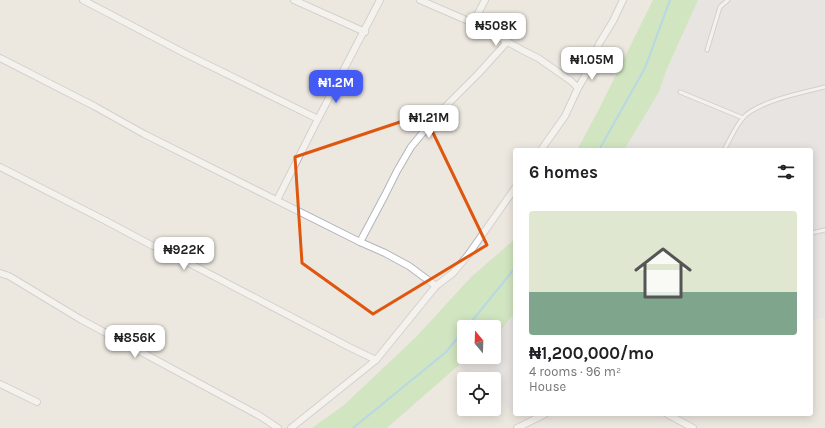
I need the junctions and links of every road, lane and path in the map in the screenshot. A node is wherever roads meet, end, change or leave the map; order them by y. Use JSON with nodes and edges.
{"nodes":[{"id":1,"x":83,"y":0,"type":"edge"},
{"id":2,"x":294,"y":0,"type":"edge"},
{"id":3,"x":380,"y":0,"type":"edge"},
{"id":4,"x":420,"y":0,"type":"edge"},
{"id":5,"x":485,"y":0,"type":"edge"},
{"id":6,"x":623,"y":0,"type":"edge"},
{"id":7,"x":728,"y":0,"type":"edge"},
{"id":8,"x":473,"y":23,"type":"junction"},
{"id":9,"x":364,"y":32,"type":"junction"},
{"id":10,"x":507,"y":42,"type":"junction"},
{"id":11,"x":707,"y":50,"type":"dead end"},
{"id":12,"x":0,"y":58,"type":"edge"},
{"id":13,"x":825,"y":87,"type":"edge"},
{"id":14,"x":578,"y":88,"type":"junction"},
{"id":15,"x":680,"y":92,"type":"dead end"},
{"id":16,"x":742,"y":118,"type":"junction"},
{"id":17,"x":318,"y":119,"type":"junction"},
{"id":18,"x":542,"y":148,"type":"edge"},
{"id":19,"x":725,"y":148,"type":"edge"},
{"id":20,"x":0,"y":167,"type":"edge"},
{"id":21,"x":513,"y":191,"type":"edge"},
{"id":22,"x":277,"y":200,"type":"junction"},
{"id":23,"x":825,"y":230,"type":"edge"},
{"id":24,"x":813,"y":233,"type":"edge"},
{"id":25,"x":360,"y":242,"type":"junction"},
{"id":26,"x":0,"y":273,"type":"edge"},
{"id":27,"x":436,"y":286,"type":"junction"},
{"id":28,"x":376,"y":360,"type":"junction"},
{"id":29,"x":0,"y":384,"type":"edge"},
{"id":30,"x":37,"y":402,"type":"dead end"},
{"id":31,"x":541,"y":416,"type":"edge"},
{"id":32,"x":671,"y":416,"type":"edge"},
{"id":33,"x":278,"y":428,"type":"edge"},
{"id":34,"x":291,"y":428,"type":"edge"},
{"id":35,"x":517,"y":428,"type":"edge"},
{"id":36,"x":693,"y":428,"type":"edge"}],
"edges":[{"from":1,"to":17,"type":"street"},
{"from":2,"to":9,"type":"street"},
{"from":3,"to":9,"type":"street"},
{"from":4,"to":8,"type":"street"},
{"from":5,"to":8,"type":"street"},
{"from":6,"to":14,"type":"street"},
{"from":7,"to":11,"type":"lane"},
{"from":8,"to":10,"type":"street"},
{"from":9,"to":17,"type":"street"},
{"from":10,"to":14,"type":"street"},
{"from":10,"to":25,"type":"street"},
{"from":12,"to":22,"type":"street"},
{"from":13,"to":16,"type":"lane"},
{"from":14,"to":18,"type":"street"},
{"from":15,"to":16,"type":"lane"},
{"from":16,"to":19,"type":"lane"},
{"from":17,"to":22,"type":"street"},
{"from":20,"to":28,"type":"street"},
{"from":21,"to":27,"type":"street"},
{"from":22,"to":25,"type":"street"},
{"from":23,"to":24,"type":"lane"},
{"from":25,"to":27,"type":"street"},
{"from":26,"to":33,"type":"street"},
{"from":27,"to":28,"type":"street"},
{"from":28,"to":34,"type":"street"},
{"from":29,"to":30,"type":"street"},
{"from":31,"to":35,"type":"street"},
{"from":32,"to":36,"type":"street"}]}
